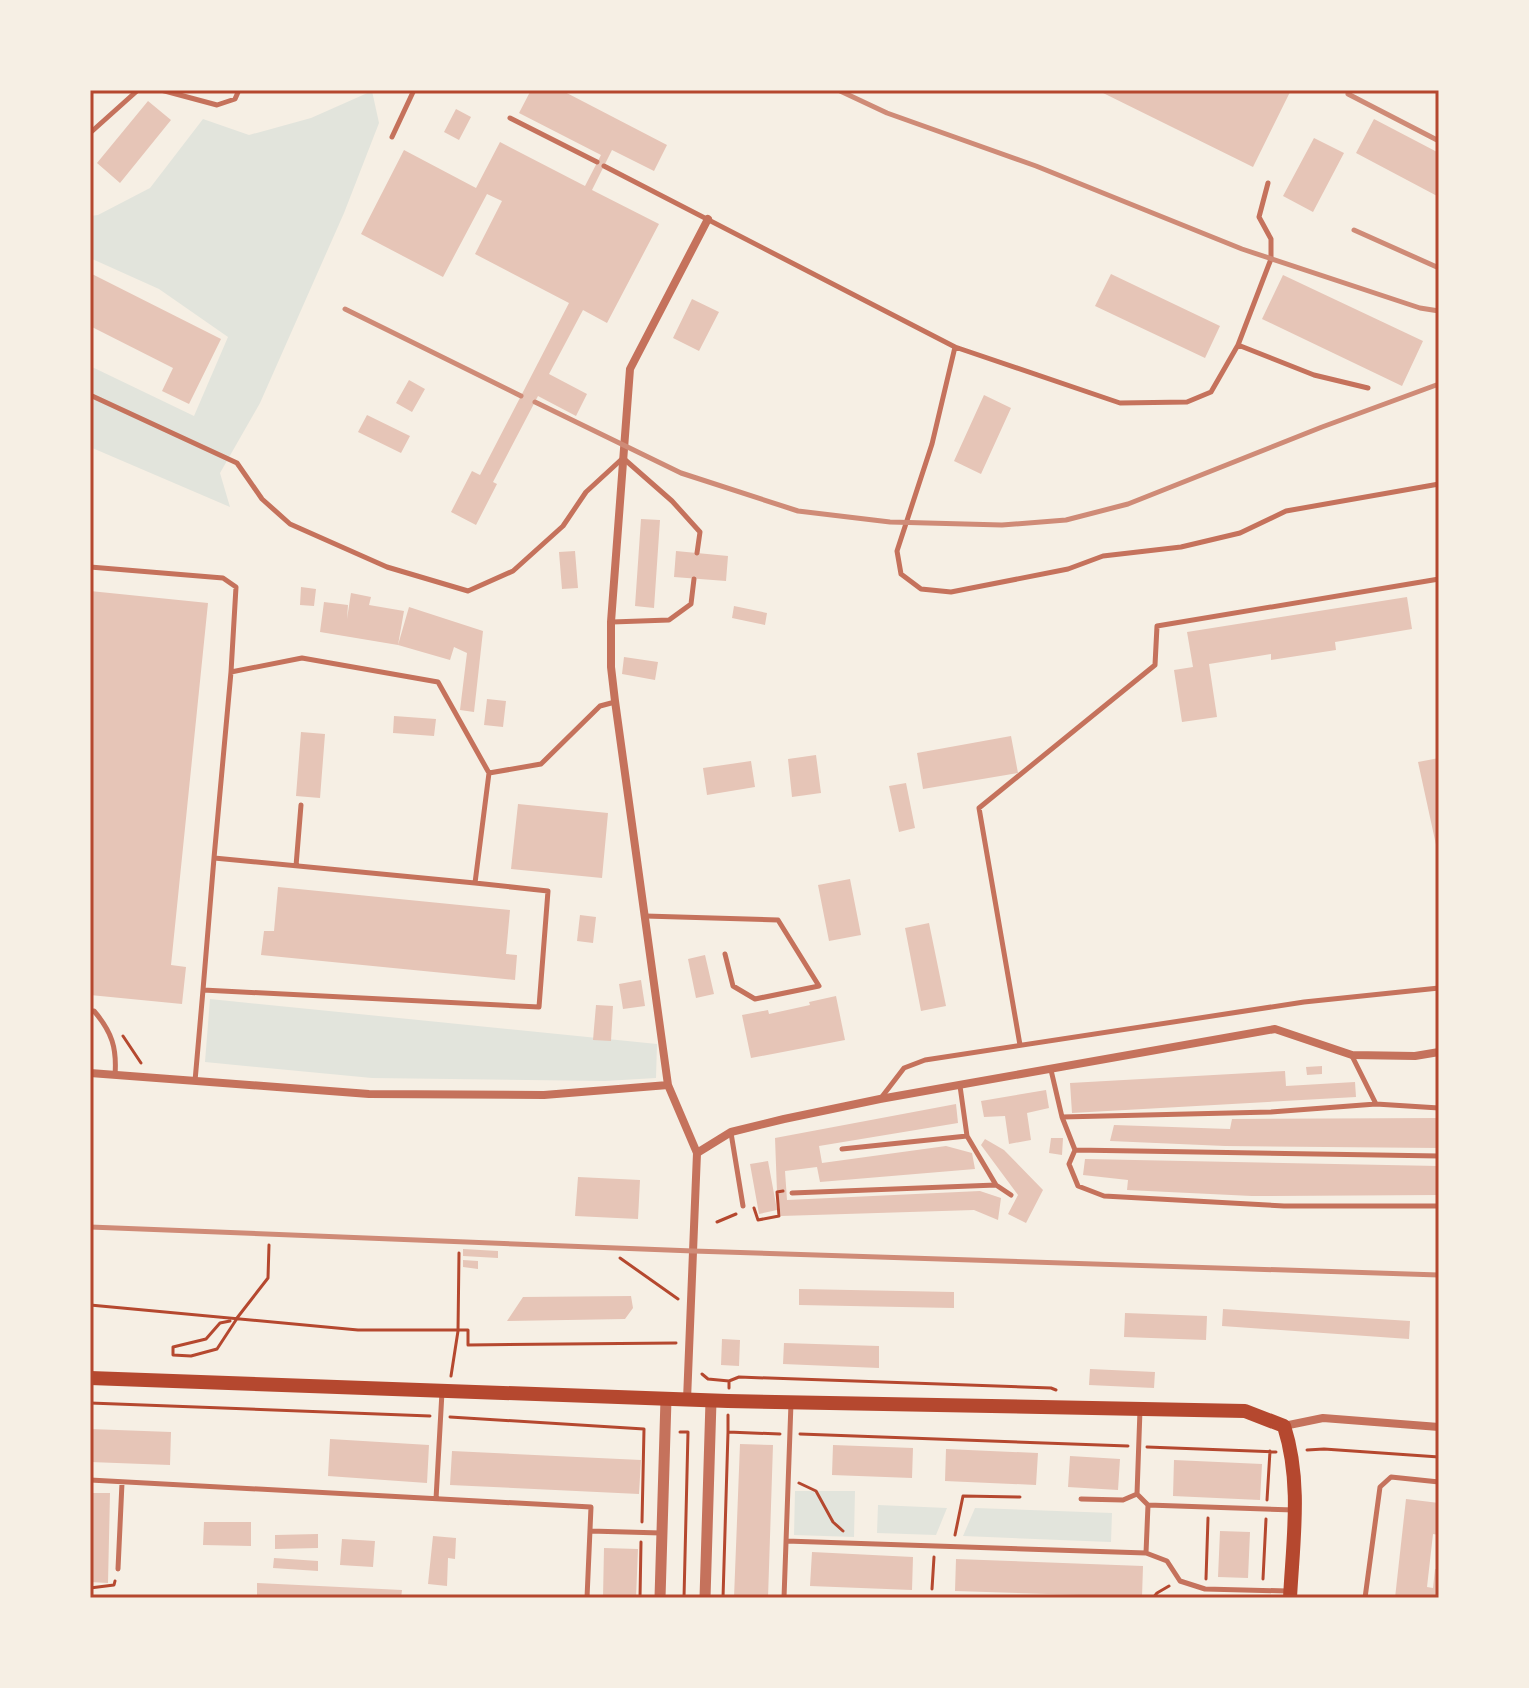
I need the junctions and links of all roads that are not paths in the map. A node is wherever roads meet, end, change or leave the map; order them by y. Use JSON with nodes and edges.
{"nodes":[{"id":1,"x":138,"y":90,"type":"edge"},
{"id":2,"x":161,"y":90,"type":"edge"},
{"id":3,"x":239,"y":90,"type":"edge"},
{"id":4,"x":331,"y":90,"type":"edge"},
{"id":5,"x":342,"y":90,"type":"edge"},
{"id":6,"x":414,"y":90,"type":"edge"},
{"id":7,"x":510,"y":118,"type":"dead end"},
{"id":8,"x":90,"y":133,"type":"edge"},
{"id":9,"x":392,"y":137,"type":"dead end"},
{"id":10,"x":597,"y":162,"type":"dead end"},
{"id":11,"x":604,"y":166,"type":"dead end"},
{"id":12,"x":1268,"y":183,"type":"dead end"},
{"id":13,"x":708,"y":219,"type":"junction"},
{"id":14,"x":1238,"y":345,"type":"junction"},
{"id":15,"x":955,"y":347,"type":"junction"},
{"id":16,"x":1368,"y":388,"type":"dead end"},
{"id":17,"x":90,"y":395,"type":"edge"},
{"id":18,"x":623,"y":458,"type":"junction"},
{"id":19,"x":1439,"y":484,"type":"edge"},
{"id":20,"x":697,"y":553,"type":"dead end"},
{"id":21,"x":90,"y":567,"type":"edge"},
{"id":22,"x":694,"y":579,"type":"dead end"},
{"id":23,"x":1439,"y":579,"type":"edge"},
{"id":24,"x":611,"y":622,"type":"junction"},
{"id":25,"x":231,"y":672,"type":"junction"},
{"id":26,"x":615,"y":701,"type":"junction"},
{"id":27,"x":489,"y":773,"type":"junction"},
{"id":28,"x":301,"y":805,"type":"dead end"},
{"id":29,"x":214,"y":858,"type":"junction"},
{"id":30,"x":296,"y":866,"type":"junction"},
{"id":31,"x":475,"y":883,"type":"junction"},
{"id":32,"x":645,"y":916,"type":"junction"},
{"id":33,"x":725,"y":954,"type":"dead end"},
{"id":34,"x":1439,"y":988,"type":"edge"},
{"id":35,"x":203,"y":990,"type":"junction"},
{"id":36,"x":90,"y":1011,"type":"edge"},
{"id":37,"x":1020,"y":1045,"type":"junction"},
{"id":38,"x":1439,"y":1052,"type":"edge"},
{"id":39,"x":1352,"y":1055,"type":"junction"},
{"id":40,"x":1051,"y":1070,"type":"junction"},
{"id":41,"x":90,"y":1073,"type":"edge"},
{"id":42,"x":115,"y":1075,"type":"junction"},
{"id":43,"x":194,"y":1082,"type":"junction"},
{"id":44,"x":668,"y":1085,"type":"junction"},
{"id":45,"x":960,"y":1086,"type":"junction"},
{"id":46,"x":880,"y":1099,"type":"junction"},
{"id":47,"x":1376,"y":1104,"type":"junction"},
{"id":48,"x":1439,"y":1108,"type":"edge"},
{"id":49,"x":1062,"y":1117,"type":"junction"},
{"id":50,"x":731,"y":1132,"type":"junction"},
{"id":51,"x":967,"y":1136,"type":"junction"},
{"id":52,"x":842,"y":1149,"type":"dead end"},
{"id":53,"x":1075,"y":1150,"type":"junction"},
{"id":54,"x":697,"y":1153,"type":"junction"},
{"id":55,"x":1439,"y":1156,"type":"edge"},
{"id":56,"x":996,"y":1185,"type":"junction"},
{"id":57,"x":790,"y":1192,"type":"road end"},
{"id":58,"x":1011,"y":1195,"type":"dead end"},
{"id":59,"x":743,"y":1206,"type":"dead end"},
{"id":60,"x":1439,"y":1206,"type":"edge"},
{"id":61,"x":90,"y":1378,"type":"edge"},
{"id":62,"x":446,"y":1390,"type":"junction"},
{"id":63,"x":666,"y":1399,"type":"junction"},
{"id":64,"x":687,"y":1400,"type":"junction"},
{"id":65,"x":711,"y":1401,"type":"junction"},
{"id":66,"x":791,"y":1402,"type":"junction"},
{"id":67,"x":1140,"y":1409,"type":"junction"},
{"id":68,"x":1284,"y":1426,"type":"junction"},
{"id":69,"x":1439,"y":1427,"type":"edge"},
{"id":70,"x":90,"y":1480,"type":"edge"},
{"id":71,"x":1439,"y":1482,"type":"edge"},
{"id":72,"x":122,"y":1483,"type":"junction"},
{"id":73,"x":1137,"y":1494,"type":"junction"},
{"id":74,"x":436,"y":1499,"type":"junction"},
{"id":75,"x":1081,"y":1499,"type":"dead end"},
{"id":76,"x":1148,"y":1505,"type":"junction"},
{"id":77,"x":1294,"y":1510,"type":"junction"},
{"id":78,"x":590,"y":1531,"type":"junction"},
{"id":79,"x":662,"y":1533,"type":"junction"},
{"id":80,"x":786,"y":1541,"type":"junction"},
{"id":81,"x":1146,"y":1553,"type":"junction"},
{"id":82,"x":118,"y":1569,"type":"road end"},
{"id":83,"x":1290,"y":1595,"type":"edge"},
{"id":84,"x":932,"y":1597,"type":"edge"},
{"id":85,"x":587,"y":1598,"type":"edge"},
{"id":86,"x":660,"y":1598,"type":"edge"},
{"id":87,"x":705,"y":1598,"type":"edge"},
{"id":88,"x":784,"y":1598,"type":"edge"},
{"id":89,"x":914,"y":1598,"type":"edge"},
{"id":90,"x":939,"y":1598,"type":"edge"},
{"id":91,"x":1365,"y":1598,"type":"edge"}],
"edges":[{"from":1,"to":8,"type":"lane"},
{"from":2,"to":3,"type":"lane"},
{"from":4,"to":5,"type":"lane"},
{"from":6,"to":9,"type":"lane"},
{"from":7,"to":10,"type":"lane"},
{"from":11,"to":13,"type":"lane"},
{"from":12,"to":14,"type":"lane"},
{"from":13,"to":15,"type":"lane"},
{"from":13,"to":18,"type":"street"},
{"from":14,"to":15,"type":"lane"},
{"from":14,"to":16,"type":"lane"},
{"from":15,"to":19,"type":"lane"},
{"from":17,"to":18,"type":"lane"},
{"from":18,"to":20,"type":"lane"},
{"from":18,"to":24,"type":"street"},
{"from":21,"to":25,"type":"lane"},
{"from":22,"to":24,"type":"lane"},
{"from":23,"to":37,"type":"lane"},
{"from":24,"to":26,"type":"street"},
{"from":25,"to":27,"type":"lane"},
{"from":25,"to":29,"type":"lane"},
{"from":26,"to":27,"type":"lane"},
{"from":26,"to":32,"type":"street"},
{"from":27,"to":31,"type":"lane"},
{"from":28,"to":30,"type":"lane"},
{"from":29,"to":30,"type":"lane"},
{"from":29,"to":35,"type":"lane"},
{"from":30,"to":31,"type":"lane"},
{"from":31,"to":35,"type":"lane"},
{"from":32,"to":33,"type":"lane"},
{"from":32,"to":44,"type":"street"},
{"from":34,"to":37,"type":"lane"},
{"from":35,"to":43,"type":"lane"},
{"from":36,"to":42,"type":"lane"},
{"from":37,"to":46,"type":"lane"},
{"from":38,"to":39,"type":"street"},
{"from":39,"to":40,"type":"street"},
{"from":39,"to":47,"type":"lane"},
{"from":40,"to":45,"type":"street"},
{"from":40,"to":49,"type":"lane"},
{"from":41,"to":42,"type":"street"},
{"from":42,"to":43,"type":"street"},
{"from":43,"to":44,"type":"street"},
{"from":44,"to":54,"type":"street"},
{"from":45,"to":46,"type":"street"},
{"from":45,"to":51,"type":"lane"},
{"from":46,"to":50,"type":"street"},
{"from":47,"to":48,"type":"lane"},
{"from":47,"to":49,"type":"lane"},
{"from":49,"to":53,"type":"lane"},
{"from":50,"to":54,"type":"street"},
{"from":50,"to":59,"type":"lane"},
{"from":51,"to":52,"type":"lane"},
{"from":51,"to":56,"type":"lane"},
{"from":53,"to":55,"type":"lane"},
{"from":53,"to":60,"type":"lane"},
{"from":54,"to":64,"type":"street"},
{"from":56,"to":57,"type":"lane"},
{"from":56,"to":58,"type":"lane"},
{"from":61,"to":62,"type":"main road"},
{"from":62,"to":63,"type":"main road"},
{"from":62,"to":74,"type":"lane"},
{"from":63,"to":64,"type":"main road"},
{"from":63,"to":79,"type":"street"},
{"from":64,"to":65,"type":"main road"},
{"from":65,"to":66,"type":"main road"},
{"from":65,"to":87,"type":"street"},
{"from":66,"to":67,"type":"main road"},
{"from":66,"to":80,"type":"lane"},
{"from":67,"to":68,"type":"main road"},
{"from":67,"to":73,"type":"lane"},
{"from":68,"to":69,"type":"street"},
{"from":68,"to":77,"type":"main road"},
{"from":70,"to":72,"type":"lane"},
{"from":71,"to":91,"type":"lane"},
{"from":72,"to":74,"type":"lane"},
{"from":72,"to":82,"type":"lane"},
{"from":73,"to":75,"type":"lane"},
{"from":73,"to":76,"type":"lane"},
{"from":74,"to":78,"type":"lane"},
{"from":76,"to":77,"type":"lane"},
{"from":76,"to":81,"type":"lane"},
{"from":77,"to":83,"type":"main road"},
{"from":78,"to":79,"type":"lane"},
{"from":78,"to":85,"type":"lane"},
{"from":79,"to":86,"type":"street"},
{"from":80,"to":81,"type":"lane"},
{"from":80,"to":88,"type":"lane"},
{"from":81,"to":83,"type":"lane"},
{"from":84,"to":89,"type":"lane"},
{"from":84,"to":90,"type":"lane"}]}
